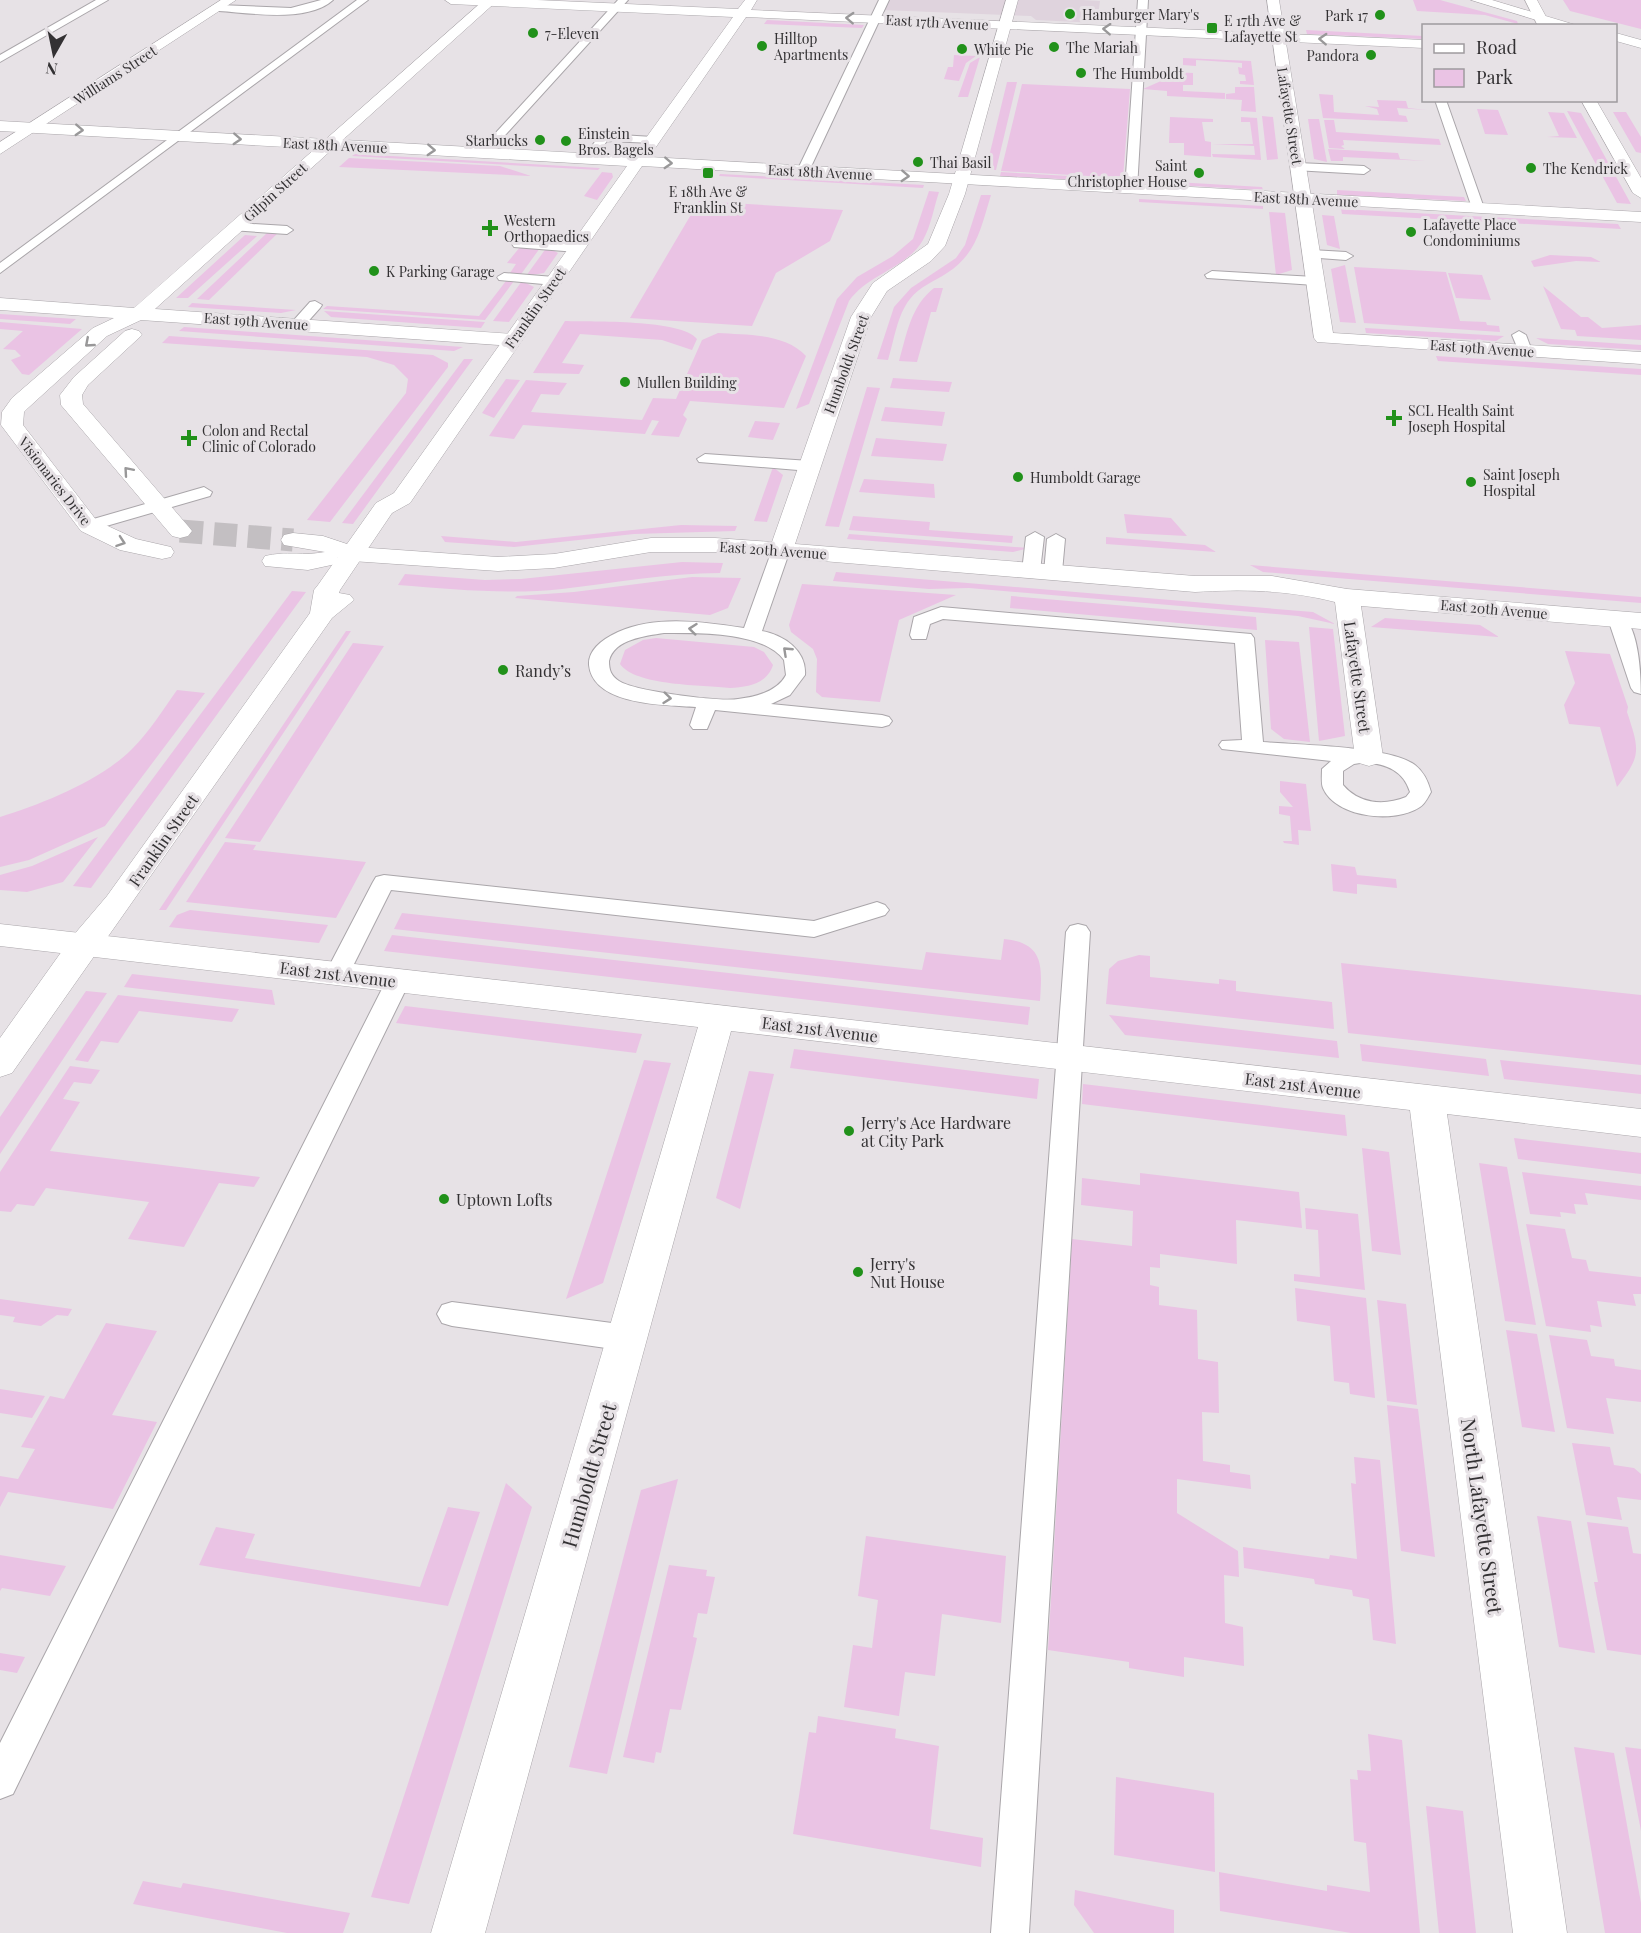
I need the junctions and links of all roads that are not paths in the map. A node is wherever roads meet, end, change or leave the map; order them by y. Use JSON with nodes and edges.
{"nodes":[{"id":1,"x":103,"y":0,"type":"edge"},
{"id":2,"x":328,"y":0,"type":"edge"},
{"id":3,"x":363,"y":0,"type":"edge"},
{"id":4,"x":451,"y":0,"type":"edge"},
{"id":5,"x":752,"y":0,"type":"edge"},
{"id":6,"x":884,"y":0,"type":"edge"},
{"id":7,"x":1012,"y":0,"type":"edge"},
{"id":8,"x":1143,"y":0,"type":"edge"},
{"id":9,"x":1273,"y":0,"type":"edge"},
{"id":10,"x":1477,"y":0,"type":"edge"},
{"id":11,"x":1531,"y":0,"type":"edge"},
{"id":12,"x":491,"y":1,"type":"edge"},
{"id":13,"x":225,"y":4,"type":"edge"},
{"id":14,"x":619,"y":4,"type":"edge"},
{"id":15,"x":742,"y":13,"type":"junction"},
{"id":16,"x":874,"y":19,"type":"junction"},
{"id":17,"x":1543,"y":21,"type":"edge"},
{"id":18,"x":1561,"y":24,"type":"edge"},
{"id":19,"x":1005,"y":25,"type":"junction"},
{"id":20,"x":1141,"y":31,"type":"junction"},
{"id":21,"x":1278,"y":37,"type":"junction"},
{"id":22,"x":1617,"y":37,"type":"edge"},
{"id":23,"x":1641,"y":44,"type":"edge"},
{"id":24,"x":1422,"y":46,"type":"edge"},
{"id":25,"x":1617,"y":52,"type":"edge"},
{"id":26,"x":1641,"y":53,"type":"edge"},
{"id":27,"x":0,"y":59,"type":"edge"},
{"id":28,"x":1441,"y":102,"type":"edge"},
{"id":29,"x":1589,"y":102,"type":"edge"},
{"id":30,"x":0,"y":126,"type":"edge"},
{"id":31,"x":33,"y":128,"type":"junction"},
{"id":32,"x":178,"y":136,"type":"junction"},
{"id":33,"x":653,"y":140,"type":"junction"},
{"id":34,"x":329,"y":144,"type":"junction"},
{"id":35,"x":0,"y":149,"type":"edge"},
{"id":36,"x":483,"y":153,"type":"junction"},
{"id":37,"x":588,"y":159,"type":"junction"},
{"id":38,"x":638,"y":162,"type":"junction"},
{"id":39,"x":1297,"y":164,"type":"junction"},
{"id":40,"x":1364,"y":168,"type":"dead end"},
{"id":41,"x":802,"y":171,"type":"junction"},
{"id":42,"x":961,"y":180,"type":"junction"},
{"id":43,"x":1131,"y":189,"type":"junction"},
{"id":44,"x":1641,"y":193,"type":"edge"},
{"id":45,"x":1303,"y":199,"type":"junction"},
{"id":46,"x":1478,"y":208,"type":"junction"},
{"id":47,"x":1641,"y":217,"type":"edge"},
{"id":48,"x":236,"y":227,"type":"junction"},
{"id":49,"x":287,"y":230,"type":"dead end"},
{"id":50,"x":519,"y":244,"type":"dead end"},
{"id":51,"x":577,"y":248,"type":"junction"},
{"id":52,"x":1311,"y":254,"type":"junction"},
{"id":53,"x":1346,"y":256,"type":"dead end"},
{"id":54,"x":0,"y":269,"type":"edge"},
{"id":55,"x":1212,"y":275,"type":"dead end"},
{"id":56,"x":504,"y":277,"type":"dead end"},
{"id":57,"x":554,"y":280,"type":"junction"},
{"id":58,"x":1315,"y":281,"type":"junction"},
{"id":59,"x":0,"y":304,"type":"edge"},
{"id":60,"x":315,"y":305,"type":"dead end"},
{"id":61,"x":139,"y":313,"type":"junction"},
{"id":62,"x":297,"y":324,"type":"junction"},
{"id":63,"x":1324,"y":338,"type":"joint"},
{"id":64,"x":512,"y":340,"type":"junction"},
{"id":65,"x":1641,"y":358,"type":"edge"},
{"id":66,"x":707,"y":455,"type":"dead end"},
{"id":67,"x":811,"y":463,"type":"junction"},
{"id":68,"x":204,"y":492,"type":"dead end"},
{"id":69,"x":402,"y":498,"type":"junction"},
{"id":70,"x":158,"y":506,"type":"junction"},
{"id":71,"x":89,"y":526,"type":"junction"},
{"id":72,"x":180,"y":531,"type":"tunnel mouth"},
{"id":73,"x":1035,"y":537,"type":"dead end"},
{"id":74,"x":1056,"y":539,"type":"dead end"},
{"id":75,"x":293,"y":540,"type":"tunnel mouth"},
{"id":76,"x":781,"y":550,"type":"junction"},
{"id":77,"x":162,"y":552,"type":"tunnel mouth"},
{"id":78,"x":352,"y":554,"type":"junction"},
{"id":79,"x":378,"y":555,"type":"junction"},
{"id":80,"x":274,"y":561,"type":"tunnel mouth"},
{"id":81,"x":1042,"y":572,"type":"junction"},
{"id":82,"x":1347,"y":597,"type":"junction"},
{"id":83,"x":323,"y":613,"type":"junction"},
{"id":84,"x":1629,"y":620,"type":"edge"},
{"id":85,"x":751,"y":635,"type":"junction"},
{"id":86,"x":919,"y":635,"type":"dead end"},
{"id":87,"x":795,"y":677,"type":"junction"},
{"id":88,"x":1641,"y":688,"type":"edge"},
{"id":89,"x":707,"y":703,"type":"junction"},
{"id":90,"x":734,"y":706,"type":"junction"},
{"id":91,"x":700,"y":725,"type":"dead end"},
{"id":92,"x":1253,"y":747,"type":"junction"},
{"id":93,"x":1364,"y":757,"type":"junction"},
{"id":94,"x":1334,"y":769,"type":"junction"},
{"id":95,"x":877,"y":910,"type":"dead end"},
{"id":96,"x":1078,"y":932,"type":"dead end"},
{"id":97,"x":0,"y":935,"type":"edge"},
{"id":98,"x":84,"y":945,"type":"junction"},
{"id":99,"x":337,"y":974,"type":"junction"},
{"id":100,"x":398,"y":981,"type":"junction"},
{"id":101,"x":718,"y":1018,"type":"junction"},
{"id":102,"x":1070,"y":1058,"type":"junction"},
{"id":103,"x":0,"y":1064,"type":"edge"},
{"id":104,"x":1427,"y":1099,"type":"junction"},
{"id":105,"x":1641,"y":1123,"type":"edge"},
{"id":106,"x":452,"y":1314,"type":"dead end"},
{"id":107,"x":627,"y":1338,"type":"junction"},
{"id":108,"x":0,"y":1780,"type":"edge"},
{"id":109,"x":458,"y":1933,"type":"edge"},
{"id":110,"x":1010,"y":1933,"type":"edge"},
{"id":111,"x":1540,"y":1933,"type":"edge"}],
"edges":[{"from":1,"to":27,"type":"lane"},
{"from":2,"to":13,"type":"lane"},
{"from":3,"to":32,"type":"lane"},
{"from":4,"to":12,"type":"street","name":"East 17th Avenue"},
{"from":5,"to":15,"type":"street","name":"Franklin Street"},
{"from":6,"to":16,"type":"lane"},
{"from":7,"to":19,"type":"street","name":"Humboldt Street"},
{"from":8,"to":20,"type":"lane"},
{"from":9,"to":21,"type":"street","name":"Lafayette Street"},
{"from":10,"to":17,"type":"street"},
{"from":11,"to":17,"type":"street"},
{"from":12,"to":14,"type":"street","name":"East 17th Avenue"},
{"from":12,"to":34,"type":"street","name":"Gilpin Street"},
{"from":13,"to":31,"type":"street","name":"Williams Street"},
{"from":14,"to":15,"type":"street","name":"East 17th Avenue"},
{"from":14,"to":36,"type":"lane"},
{"from":16,"to":15,"type":"street","name":"East 17th Avenue","one_way":true},
{"from":15,"to":33,"type":"street","name":"Franklin Street"},
{"from":16,"to":19,"type":"street","name":"East 17th Avenue"},
{"from":16,"to":41,"type":"lane"},
{"from":17,"to":18,"type":"street"},
{"from":20,"to":19,"type":"street","name":"East 17th Avenue","one_way":true},
{"from":19,"to":42,"type":"street","name":"Humboldt Street"},
{"from":20,"to":21,"type":"street","name":"East 17th Avenue"},
{"from":20,"to":43,"type":"lane"},
{"from":24,"to":21,"type":"street","name":"East 17th Avenue","one_way":true},
{"from":21,"to":39,"type":"street","name":"Lafayette Street"},
{"from":22,"to":23,"type":"street"},
{"from":25,"to":26,"type":"street"},
{"from":28,"to":46,"type":"lane"},
{"from":29,"to":44,"type":"street"},
{"from":30,"to":31,"type":"street","name":"East 18th Avenue"},
{"from":31,"to":32,"type":"street","name":"East 18th Avenue","one_way":true},
{"from":31,"to":35,"type":"street","name":"Williams Street"},
{"from":32,"to":34,"type":"street","name":"East 18th Avenue","one_way":true},
{"from":32,"to":54,"type":"lane"},
{"from":33,"to":37,"type":"lane"},
{"from":33,"to":38,"type":"street","name":"Franklin Street"},
{"from":34,"to":36,"type":"street","name":"East 18th Avenue","one_way":true},
{"from":34,"to":48,"type":"street","name":"Gilpin Street"},
{"from":36,"to":37,"type":"street","name":"East 18th Avenue"},
{"from":37,"to":38,"type":"street","name":"East 18th Avenue"},
{"from":38,"to":41,"type":"street","name":"East 18th Avenue","one_way":true},
{"from":38,"to":51,"type":"street","name":"Franklin Street"},
{"from":39,"to":40,"type":"lane"},
{"from":39,"to":45,"type":"street","name":"Lafayette Street"},
{"from":41,"to":42,"type":"street","name":"East 18th Avenue","one_way":true},
{"from":42,"to":43,"type":"street","name":"East 18th Avenue"},
{"from":42,"to":67,"type":"street","name":"Humboldt Street"},
{"from":43,"to":45,"type":"street","name":"East 18th Avenue"},
{"from":45,"to":46,"type":"street","name":"East 18th Avenue"},
{"from":45,"to":52,"type":"street","name":"Lafayette Street"},
{"from":46,"to":47,"type":"street","name":"East 18th Avenue"},
{"from":48,"to":49,"type":"lane"},
{"from":48,"to":61,"type":"street","name":"Gilpin Street"},
{"from":50,"to":51,"type":"lane"},
{"from":51,"to":57,"type":"street","name":"Franklin Street"},
{"from":52,"to":53,"type":"lane"},
{"from":52,"to":58,"type":"street","name":"Lafayette Street"},
{"from":55,"to":58,"type":"lane"},
{"from":56,"to":57,"type":"lane"},
{"from":57,"to":64,"type":"street","name":"Franklin Street"},
{"from":58,"to":63,"type":"street","name":"Lafayette Street"},
{"from":59,"to":61,"type":"street","name":"East 19th Avenue"},
{"from":60,"to":62,"type":"lane"},
{"from":61,"to":62,"type":"street","name":"East 19th Avenue"},
{"from":70,"to":61,"type":"street","one_way":true},
{"from":61,"to":71,"type":"street","name":"Visionaries Drive","one_way":true},
{"from":62,"to":64,"type":"street","name":"East 19th Avenue"},
{"from":63,"to":65,"type":"street","name":"East 19th Avenue"},
{"from":64,"to":69,"type":"street","name":"Franklin Street"},
{"from":66,"to":67,"type":"lane"},
{"from":67,"to":76,"type":"street","name":"Humboldt Street"},
{"from":68,"to":70,"type":"lane"},
{"from":69,"to":78,"type":"street","name":"Franklin Street"},
{"from":69,"to":79,"type":"street","name":"Franklin Street"},
{"from":70,"to":71,"type":"lane"},
{"from":70,"to":72,"type":"street"},
{"from":71,"to":77,"type":"street","name":"Visionaries Drive","one_way":true},
{"from":73,"to":81,"type":"lane"},
{"from":74,"to":81,"type":"lane"},
{"from":75,"to":78,"type":"street"},
{"from":76,"to":79,"type":"street","name":"East 20th Avenue"},
{"from":76,"to":81,"type":"street","name":"East 20th Avenue"},
{"from":76,"to":85,"type":"lane"},
{"from":78,"to":79,"type":"street","name":"East 20th Avenue"},
{"from":78,"to":80,"type":"street"},
{"from":78,"to":83,"type":"street","name":"Franklin Street"},
{"from":79,"to":83,"type":"street","name":"Franklin Street"},
{"from":81,"to":82,"type":"street","name":"East 20th Avenue"},
{"from":82,"to":84,"type":"street","name":"East 20th Avenue"},
{"from":82,"to":93,"type":"street","name":"Lafayette Street"},
{"from":83,"to":98,"type":"street","name":"Franklin Street"},
{"from":84,"to":88,"type":"lane"},
{"from":87,"to":85,"type":"lane","one_way":true},
{"from":85,"to":89,"type":"lane","one_way":true},
{"from":86,"to":92,"type":"lane"},
{"from":87,"to":90,"type":"lane"},
{"from":87,"to":90,"type":"lane"},
{"from":89,"to":90,"type":"lane"},
{"from":89,"to":91,"type":"lane"},
{"from":92,"to":93,"type":"lane"},
{"from":92,"to":94,"type":"lane"},
{"from":93,"to":94,"type":"lane"},
{"from":93,"to":94,"type":"lane"},
{"from":95,"to":99,"type":"lane"},
{"from":96,"to":102,"type":"lane"},
{"from":97,"to":98,"type":"street","name":"East 21st Avenue"},
{"from":98,"to":99,"type":"street","name":"East 21st Avenue"},
{"from":98,"to":103,"type":"street","name":"Franklin Street"},
{"from":99,"to":100,"type":"street","name":"East 21st Avenue"},
{"from":100,"to":101,"type":"street","name":"East 21st Avenue"},
{"from":100,"to":108,"type":"lane"},
{"from":101,"to":102,"type":"street","name":"East 21st Avenue"},
{"from":101,"to":107,"type":"street","name":"Humboldt Street"},
{"from":102,"to":104,"type":"street","name":"East 21st Avenue"},
{"from":102,"to":110,"type":"lane"},
{"from":104,"to":105,"type":"street","name":"East 21st Avenue"},
{"from":104,"to":111,"type":"street","name":"North Lafayette Street"},
{"from":106,"to":107,"type":"lane"},
{"from":107,"to":109,"type":"street","name":"Humboldt Street"}]}
